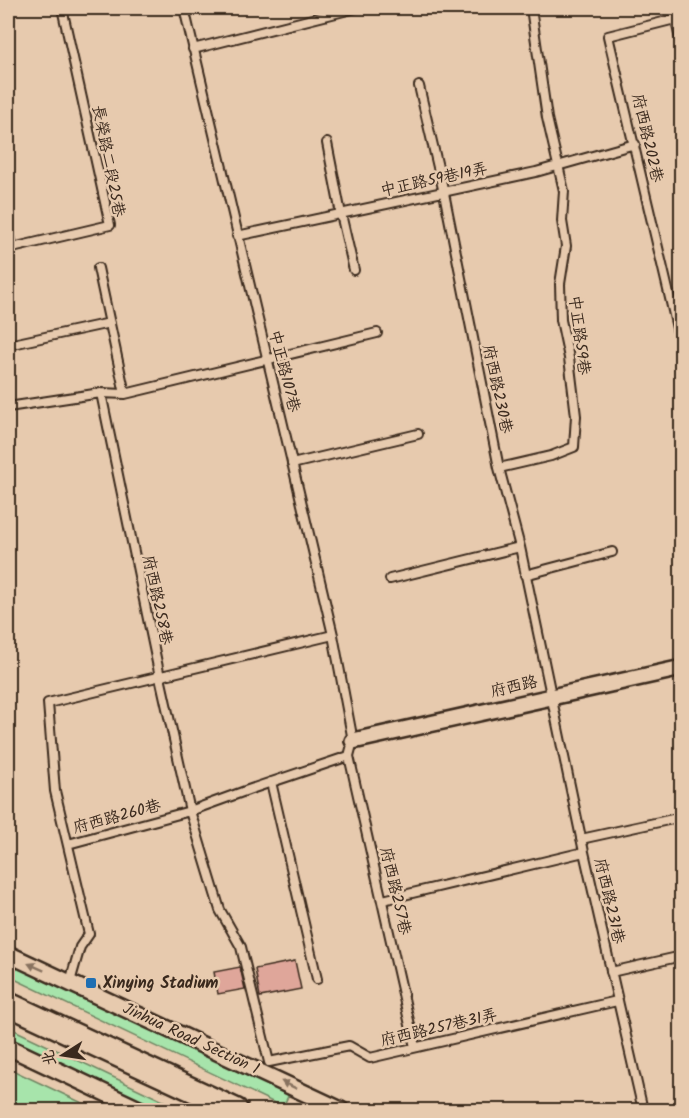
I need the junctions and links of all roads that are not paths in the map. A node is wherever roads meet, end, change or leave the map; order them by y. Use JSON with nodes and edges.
{"nodes":[{"id":1,"x":62,"y":8,"type":"edge"},
{"id":2,"x":184,"y":8,"type":"edge"},
{"id":3,"x":356,"y":8,"type":"edge"},
{"id":4,"x":531,"y":8,"type":"edge"},
{"id":5,"x":673,"y":8,"type":"edge"},
{"id":6,"x":675,"y":19,"type":"junction"},
{"id":7,"x":681,"y":48,"type":"edge"},
{"id":8,"x":194,"y":49,"type":"junction"},
{"id":9,"x":419,"y":86,"type":"dead end"},
{"id":10,"x":327,"y":143,"type":"dead end"},
{"id":11,"x":635,"y":144,"type":"junction"},
{"id":12,"x":558,"y":165,"type":"junction"},
{"id":13,"x":444,"y":193,"type":"junction"},
{"id":14,"x":340,"y":214,"type":"junction"},
{"id":15,"x":8,"y":225,"type":"edge"},
{"id":16,"x":237,"y":236,"type":"junction"},
{"id":17,"x":10,"y":248,"type":"edge"},
{"id":18,"x":98,"y":268,"type":"dead end"},
{"id":19,"x":354,"y":270,"type":"dead end"},
{"id":20,"x":110,"y":323,"type":"junction"},
{"id":21,"x":377,"y":333,"type":"dead end"},
{"id":22,"x":8,"y":345,"type":"edge"},
{"id":23,"x":681,"y":349,"type":"edge"},
{"id":24,"x":267,"y":360,"type":"junction"},
{"id":25,"x":100,"y":393,"type":"junction"},
{"id":26,"x":125,"y":394,"type":"junction"},
{"id":27,"x":8,"y":407,"type":"edge"},
{"id":28,"x":418,"y":434,"type":"dead end"},
{"id":29,"x":292,"y":464,"type":"junction"},
{"id":30,"x":499,"y":468,"type":"junction"},
{"id":31,"x":520,"y":548,"type":"junction"},
{"id":32,"x":612,"y":552,"type":"dead end"},
{"id":33,"x":525,"y":575,"type":"junction"},
{"id":34,"x":390,"y":579,"type":"dead end"},
{"id":35,"x":333,"y":635,"type":"junction"},
{"id":36,"x":681,"y":668,"type":"edge"},
{"id":37,"x":160,"y":677,"type":"junction"},
{"id":38,"x":551,"y":697,"type":"junction"},
{"id":39,"x":351,"y":749,"type":"junction"},
{"id":40,"x":271,"y":782,"type":"junction"},
{"id":41,"x":190,"y":811,"type":"junction"},
{"id":42,"x":681,"y":817,"type":"edge"},
{"id":43,"x":581,"y":839,"type":"junction"},
{"id":44,"x":68,"y":844,"type":"junction"},
{"id":45,"x":584,"y":852,"type":"junction"},
{"id":46,"x":383,"y":900,"type":"junction"},
{"id":47,"x":8,"y":954,"type":"edge"},
{"id":48,"x":681,"y":956,"type":"edge"},
{"id":49,"x":611,"y":972,"type":"junction"},
{"id":50,"x":316,"y":979,"type":"dead end"},
{"id":51,"x":70,"y":982,"type":"junction"},
{"id":52,"x":617,"y":1001,"type":"junction"},
{"id":53,"x":8,"y":1004,"type":"edge"},
{"id":54,"x":8,"y":1047,"type":"edge"},
{"id":55,"x":416,"y":1047,"type":"junction"},
{"id":56,"x":269,"y":1062,"type":"joint"},
{"id":57,"x":141,"y":1110,"type":"edge"},
{"id":58,"x":236,"y":1110,"type":"edge"},
{"id":59,"x":341,"y":1110,"type":"edge"},
{"id":60,"x":643,"y":1110,"type":"edge"}],
"edges":[{"from":1,"to":17,"type":"lane","name":"長榮路二段25巷"},
{"from":2,"to":8,"type":"lane","name":"中正路107巷"},
{"from":3,"to":8,"type":"lane"},
{"from":4,"to":12,"type":"lane","name":"中正路59巷"},
{"from":5,"to":6,"type":"lane"},
{"from":6,"to":7,"type":"lane"},
{"from":6,"to":11,"type":"lane","name":"府西路202巷"},
{"from":8,"to":16,"type":"lane","name":"中正路107巷"},
{"from":9,"to":13,"type":"lane","name":"府西路230巷"},
{"from":10,"to":14,"type":"lane"},
{"from":11,"to":12,"type":"lane","name":"中正路59巷19弄"},
{"from":11,"to":23,"type":"lane","name":"府西路202巷"},
{"from":12,"to":13,"type":"lane","name":"中正路59巷19弄"},
{"from":12,"to":30,"type":"lane","name":"中正路59巷"},
{"from":13,"to":14,"type":"lane","name":"中正路59巷19弄"},
{"from":13,"to":30,"type":"lane","name":"府西路230巷"},
{"from":14,"to":16,"type":"lane","name":"中正路59巷19弄"},
{"from":14,"to":19,"type":"lane"},
{"from":15,"to":17,"type":"lane","name":"長榮路二段25巷"},
{"from":16,"to":24,"type":"lane","name":"中正路107巷"},
{"from":18,"to":20,"type":"lane"},
{"from":20,"to":22,"type":"lane"},
{"from":20,"to":26,"type":"lane"},
{"from":21,"to":24,"type":"lane"},
{"from":24,"to":26,"type":"lane"},
{"from":24,"to":29,"type":"lane","name":"中正路107巷"},
{"from":25,"to":26,"type":"lane"},
{"from":25,"to":27,"type":"lane"},
{"from":25,"to":37,"type":"lane","name":"府西路258巷"},
{"from":28,"to":29,"type":"lane"},
{"from":29,"to":35,"type":"lane","name":"中正路107巷"},
{"from":30,"to":31,"type":"lane","name":"府西路230巷"},
{"from":31,"to":33,"type":"lane","name":"府西路230巷"},
{"from":31,"to":34,"type":"lane"},
{"from":32,"to":33,"type":"lane"},
{"from":33,"to":38,"type":"lane","name":"府西路230巷"},
{"from":35,"to":37,"type":"lane"},
{"from":35,"to":39,"type":"lane","name":"中正路107巷"},
{"from":36,"to":38,"type":"street","name":"府西路"},
{"from":37,"to":41,"type":"lane","name":"府西路258巷"},
{"from":37,"to":44,"type":"lane","name":"府西路260巷"},
{"from":38,"to":39,"type":"street","name":"府西路"},
{"from":38,"to":43,"type":"lane","name":"府西路231巷"},
{"from":39,"to":40,"type":"lane","name":"府西路260巷"},
{"from":39,"to":46,"type":"lane","name":"府西路257巷"},
{"from":40,"to":41,"type":"lane","name":"府西路260巷"},
{"from":40,"to":50,"type":"lane"},
{"from":41,"to":44,"type":"lane","name":"府西路260巷"},
{"from":41,"to":56,"type":"lane","name":"府西路258巷"},
{"from":42,"to":43,"type":"lane"},
{"from":43,"to":45,"type":"lane","name":"府西路231巷"},
{"from":44,"to":51,"type":"lane"},
{"from":45,"to":46,"type":"lane"},
{"from":45,"to":49,"type":"lane","name":"府西路231巷"},
{"from":46,"to":55,"type":"lane","name":"府西路257巷"},
{"from":51,"to":47,"type":"street","name":"Jinhua Road Section 1","one_way":true},
{"from":48,"to":49,"type":"lane"},
{"from":49,"to":52,"type":"lane","name":"府西路231巷"},
{"from":59,"to":51,"type":"street","name":"Jinhua Road Section 1","one_way":true},
{"from":52,"to":55,"type":"lane","name":"府西路257巷31弄"},
{"from":52,"to":60,"type":"lane","name":"府西路231巷"},
{"from":53,"to":58,"type":"street"},
{"from":54,"to":57,"type":"street"},
{"from":55,"to":56,"type":"lane","name":"府西路257巷31弄"}]}
